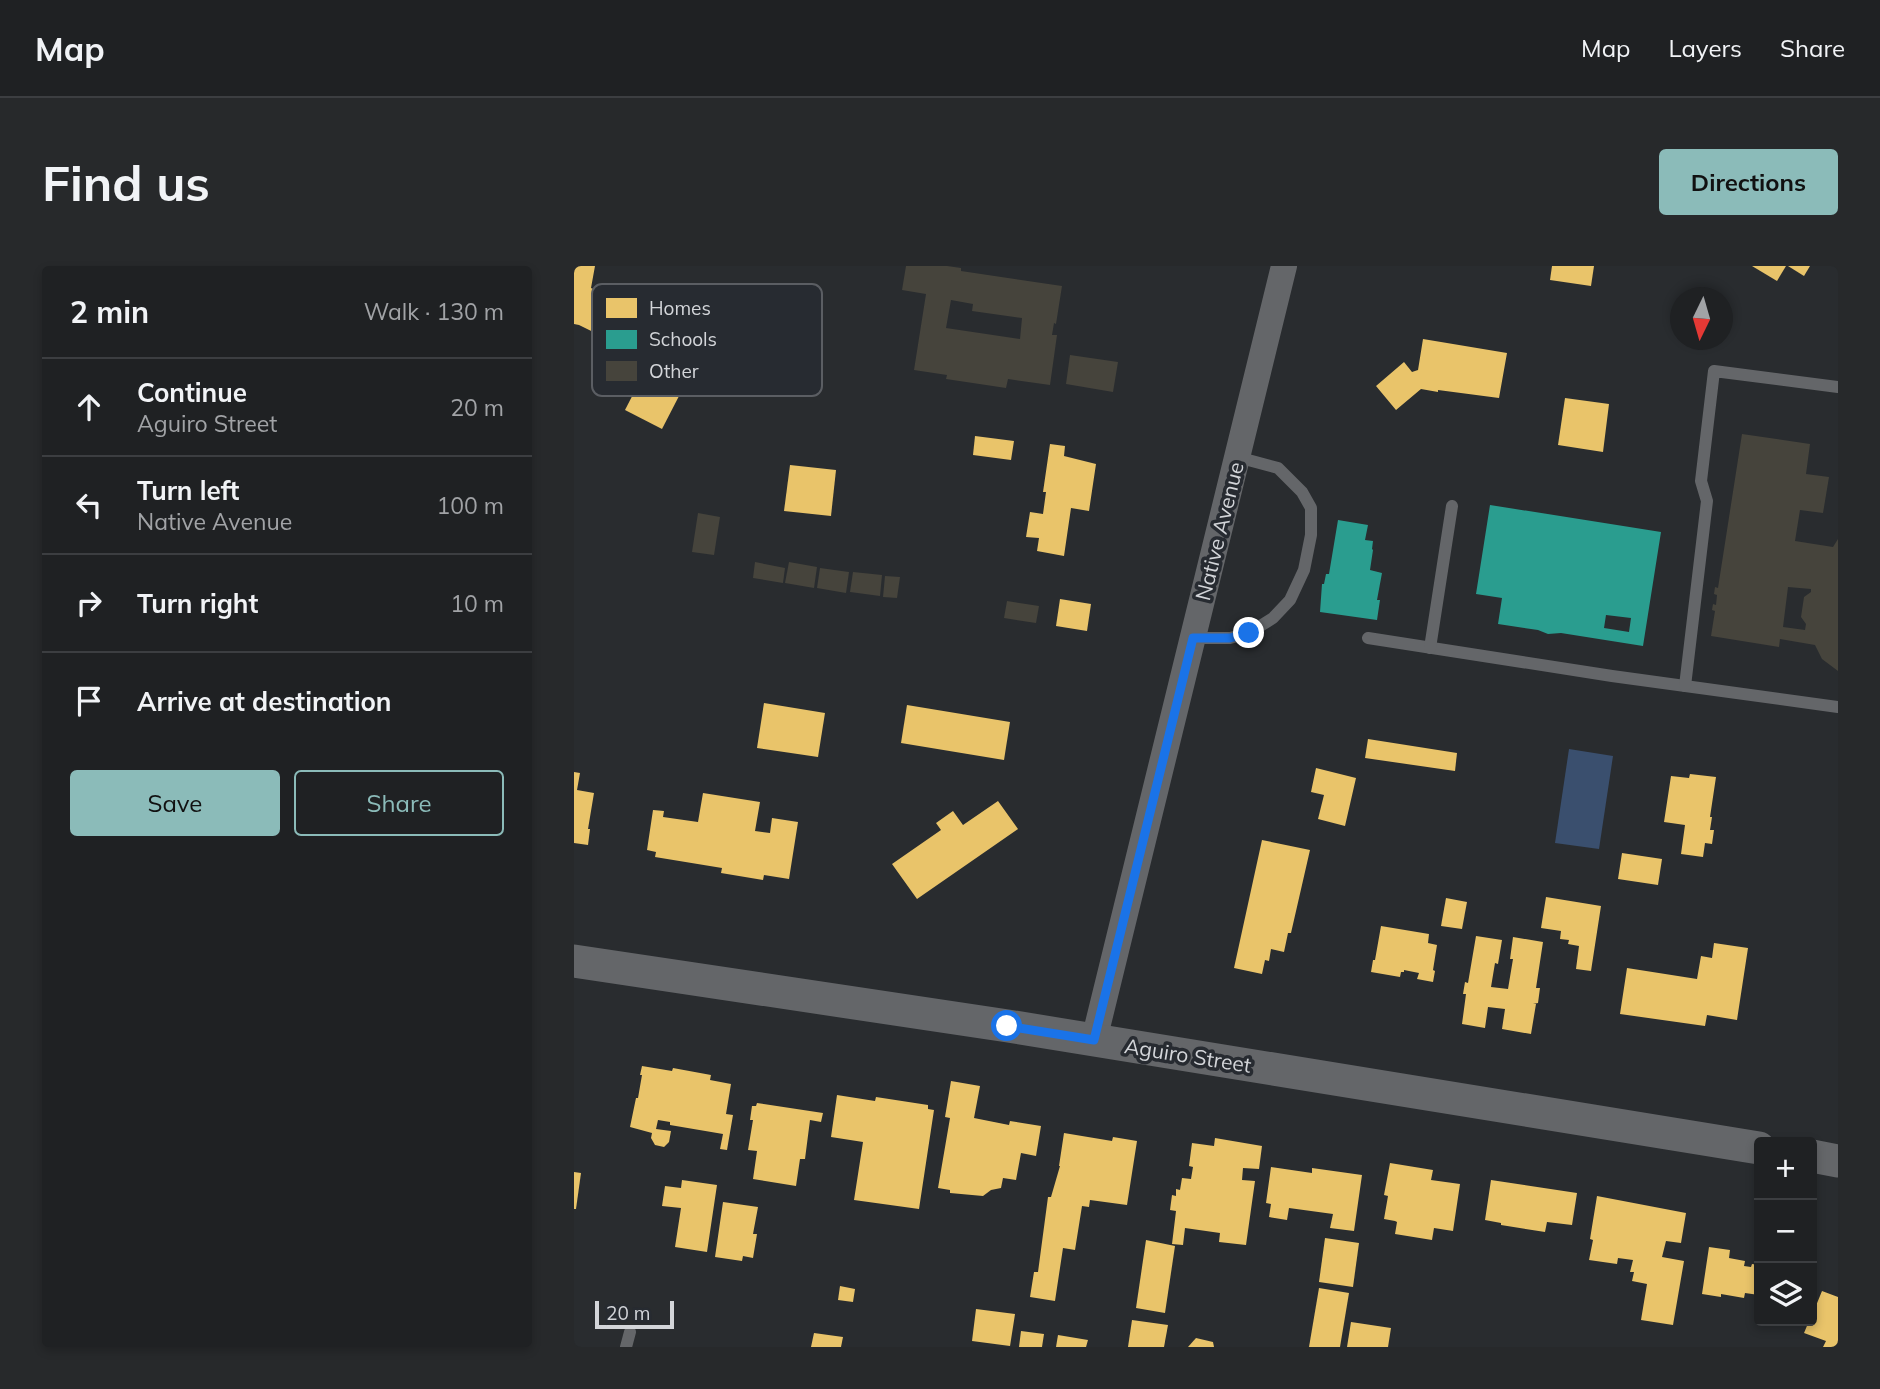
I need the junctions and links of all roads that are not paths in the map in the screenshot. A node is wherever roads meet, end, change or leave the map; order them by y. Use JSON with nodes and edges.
{"nodes":[{"id":1,"x":1283,"y":266,"type":"edge"},
{"id":2,"x":1838,"y":387,"type":"edge"},
{"id":3,"x":1237,"y":457,"type":"junction"},
{"id":4,"x":1452,"y":506,"type":"dead end"},
{"id":5,"x":1193,"y":638,"type":"junction"},
{"id":6,"x":1368,"y":638,"type":"dead end"},
{"id":7,"x":1430,"y":648,"type":"junction"},
{"id":8,"x":1685,"y":686,"type":"junction"},
{"id":9,"x":1838,"y":707,"type":"edge"},
{"id":10,"x":574,"y":961,"type":"edge"},
{"id":11,"x":1094,"y":1040,"type":"junction"},
{"id":12,"x":1754,"y":1147,"type":"edge"},
{"id":13,"x":1817,"y":1157,"type":"edge"},
{"id":14,"x":1838,"y":1161,"type":"edge"},
{"id":15,"x":630,"y":1332,"type":"dead end"},
{"id":16,"x":626,"y":1347,"type":"edge"}],
"edges":[{"from":1,"to":3,"type":"street","name":"Native Avenue"},
{"from":2,"to":8,"type":"lane"},
{"from":3,"to":5,"type":"street","name":"Native Avenue"},
{"from":3,"to":5,"type":"lane"},
{"from":4,"to":7,"type":"lane"},
{"from":5,"to":11,"type":"street","name":"Native Avenue"},
{"from":6,"to":7,"type":"lane"},
{"from":7,"to":8,"type":"lane"},
{"from":8,"to":9,"type":"lane"},
{"from":10,"to":11,"type":"street","name":"Aguiro Street"},
{"from":11,"to":12,"type":"street","name":"Aguiro Street"},
{"from":13,"to":14,"type":"street"},
{"from":15,"to":16,"type":"lane"}]}
